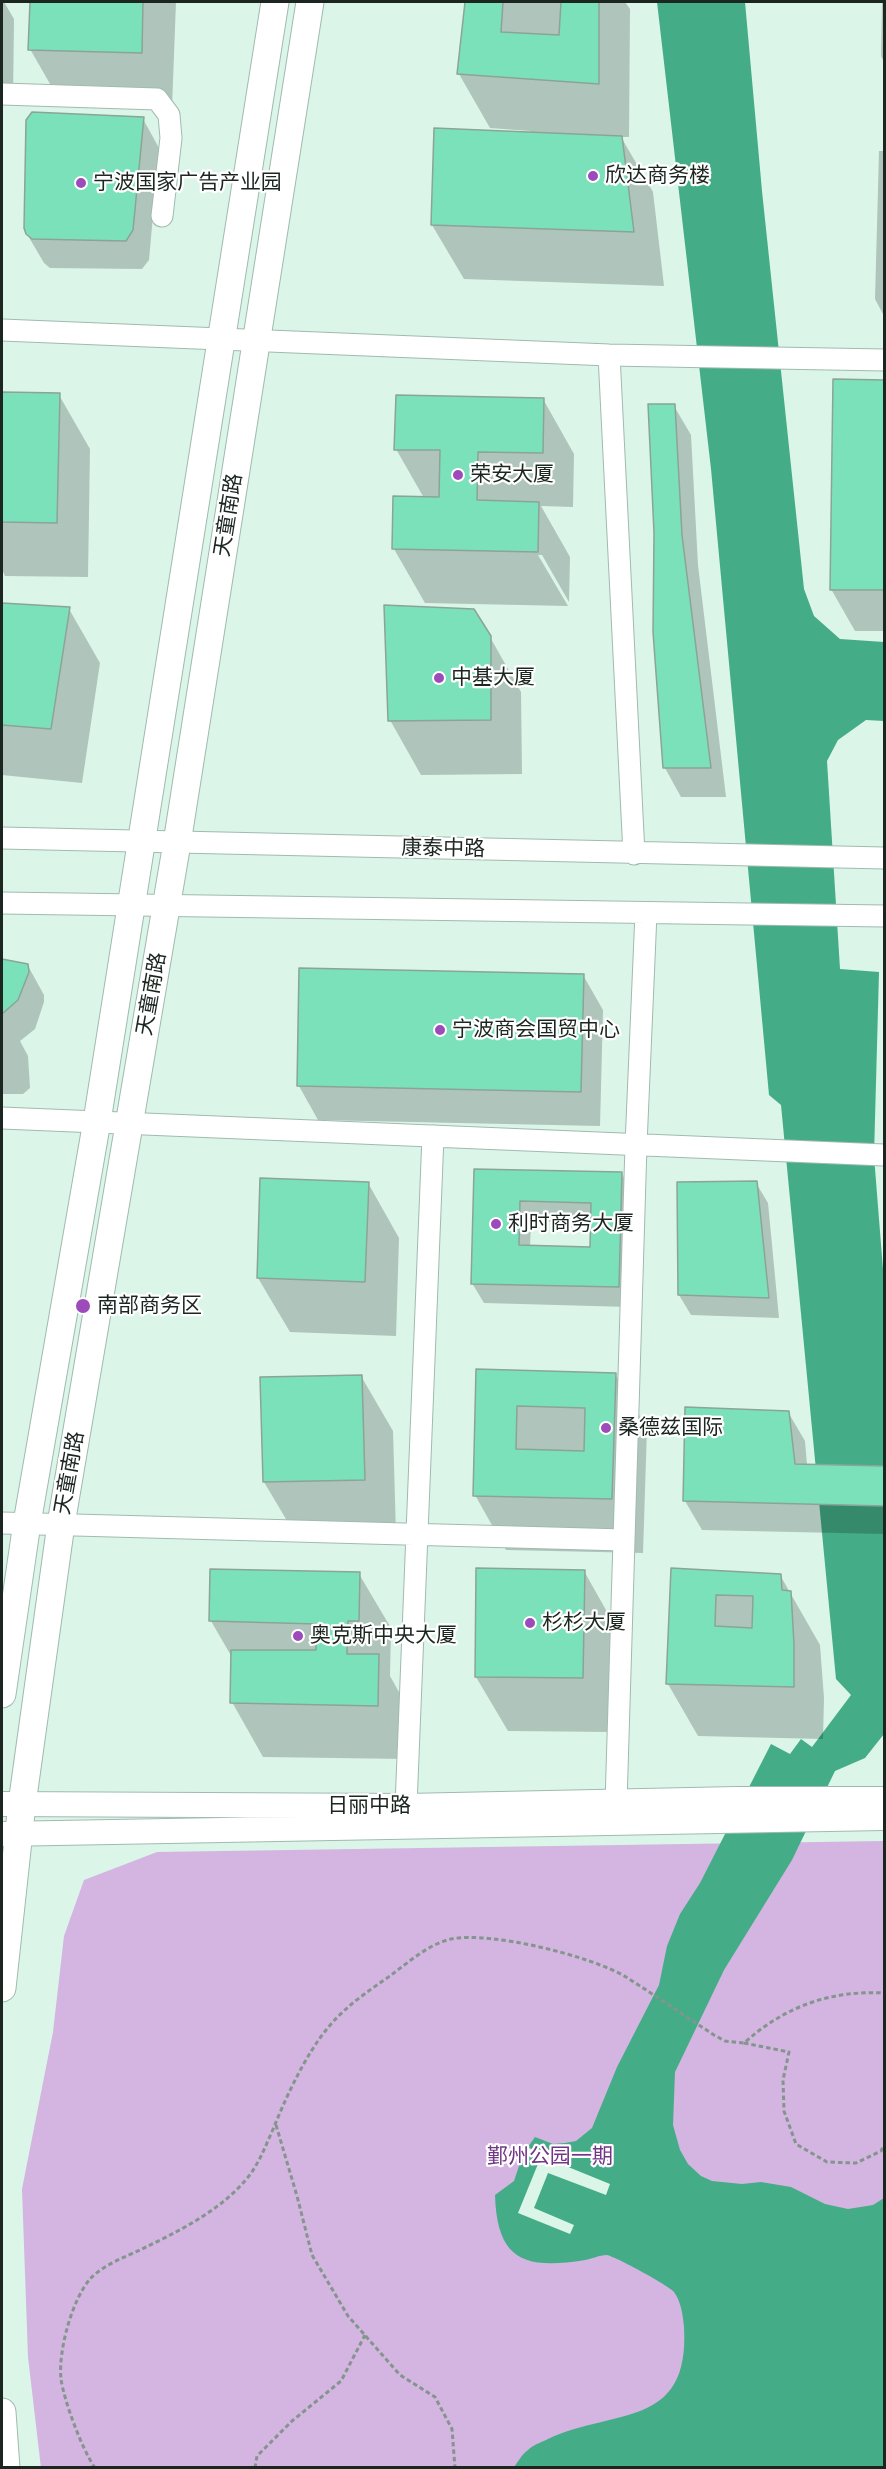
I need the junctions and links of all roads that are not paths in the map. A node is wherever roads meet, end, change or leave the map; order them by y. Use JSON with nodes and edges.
{"nodes":[{"id":1,"x":275,"y":2,"type":"edge"},
{"id":2,"x":310,"y":2,"type":"edge"},
{"id":3,"x":2,"y":94,"type":"edge"},
{"id":4,"x":162,"y":216,"type":"dead end"},
{"id":5,"x":2,"y":330,"type":"edge"},
{"id":6,"x":222,"y":338,"type":"junction"},
{"id":7,"x":257,"y":340,"type":"junction"},
{"id":8,"x":609,"y":355,"type":"junction"},
{"id":9,"x":885,"y":360,"type":"edge"},
{"id":10,"x":2,"y":838,"type":"edge"},
{"id":11,"x":140,"y":842,"type":"junction"},
{"id":12,"x":177,"y":843,"type":"junction"},
{"id":13,"x":634,"y":854,"type":"junction"},
{"id":14,"x":885,"y":858,"type":"edge"},
{"id":15,"x":2,"y":903,"type":"edge"},
{"id":16,"x":130,"y":905,"type":"junction"},
{"id":17,"x":167,"y":906,"type":"junction"},
{"id":18,"x":646,"y":913,"type":"junction"},
{"id":19,"x":875,"y":916,"type":"edge"},
{"id":20,"x":2,"y":1118,"type":"edge"},
{"id":21,"x":97,"y":1121,"type":"junction"},
{"id":22,"x":130,"y":1122,"type":"junction"},
{"id":23,"x":433,"y":1136,"type":"junction"},
{"id":24,"x":636,"y":1145,"type":"junction"},
{"id":25,"x":885,"y":1155,"type":"edge"},
{"id":26,"x":14,"y":1523,"type":"edge"},
{"id":27,"x":61,"y":1524,"type":"junction"},
{"id":28,"x":418,"y":1534,"type":"junction"},
{"id":29,"x":624,"y":1540,"type":"junction"},
{"id":30,"x":2,"y":1694,"type":"edge"},
{"id":31,"x":885,"y":1799,"type":"edge"},
{"id":32,"x":616,"y":1803,"type":"junction"},
{"id":33,"x":12,"y":1804,"type":"edge"},
{"id":34,"x":406,"y":1806,"type":"junction"},
{"id":35,"x":833,"y":1808,"type":"junction"},
{"id":36,"x":732,"y":1809,"type":"junction"},
{"id":37,"x":885,"y":1818,"type":"edge"},
{"id":38,"x":10,"y":1834,"type":"edge"},
{"id":39,"x":2,"y":1988,"type":"edge"},
{"id":40,"x":2,"y":2412,"type":"edge"},
{"id":41,"x":6,"y":2468,"type":"edge"}],
"edges":[{"from":1,"to":6,"type":"main road","name":"天童南路"},
{"from":2,"to":7,"type":"main road","name":"天童南路"},
{"from":3,"to":4,"type":"street"},
{"from":5,"to":6,"type":"street"},
{"from":6,"to":7,"type":"street"},
{"from":6,"to":11,"type":"main road","name":"天童南路"},
{"from":7,"to":8,"type":"street"},
{"from":7,"to":12,"type":"main road","name":"天童南路"},
{"from":8,"to":9,"type":"street"},
{"from":8,"to":13,"type":"street"},
{"from":10,"to":11,"type":"street","name":"康泰中路"},
{"from":11,"to":12,"type":"street","name":"康泰中路"},
{"from":11,"to":16,"type":"main road","name":"天童南路"},
{"from":12,"to":13,"type":"street","name":"康泰中路"},
{"from":12,"to":17,"type":"main road","name":"天童南路"},
{"from":13,"to":14,"type":"street","name":"康泰中路"},
{"from":15,"to":16,"type":"street"},
{"from":16,"to":17,"type":"street"},
{"from":16,"to":21,"type":"main road","name":"天童南路"},
{"from":17,"to":18,"type":"street"},
{"from":17,"to":22,"type":"main road","name":"天童南路"},
{"from":18,"to":19,"type":"street"},
{"from":18,"to":24,"type":"street"},
{"from":20,"to":21,"type":"street"},
{"from":21,"to":22,"type":"street"},
{"from":21,"to":26,"type":"main road","name":"天童南路"},
{"from":22,"to":23,"type":"street"},
{"from":22,"to":27,"type":"main road","name":"天童南路"},
{"from":23,"to":24,"type":"street"},
{"from":23,"to":28,"type":"street"},
{"from":24,"to":25,"type":"street"},
{"from":24,"to":29,"type":"street"},
{"from":26,"to":27,"type":"street"},
{"from":26,"to":30,"type":"main road","name":"天童南路"},
{"from":27,"to":28,"type":"street"},
{"from":27,"to":33,"type":"main road","name":"天童南路"},
{"from":28,"to":29,"type":"street"},
{"from":28,"to":34,"type":"street"},
{"from":29,"to":32,"type":"street"},
{"from":31,"to":35,"type":"main road"},
{"from":32,"to":34,"type":"main road","name":"日丽中路"},
{"from":32,"to":36,"type":"main road","name":"日丽中路"},
{"from":33,"to":34,"type":"main road","name":"日丽中路"},
{"from":33,"to":38,"type":"main road","name":"天童南路"},
{"from":35,"to":36,"type":"main road"},
{"from":35,"to":37,"type":"main road"},
{"from":36,"to":38,"type":"main road","name":"日丽中路"},
{"from":38,"to":39,"type":"main road","name":"天童南路"},
{"from":40,"to":41,"type":"main road"}]}
